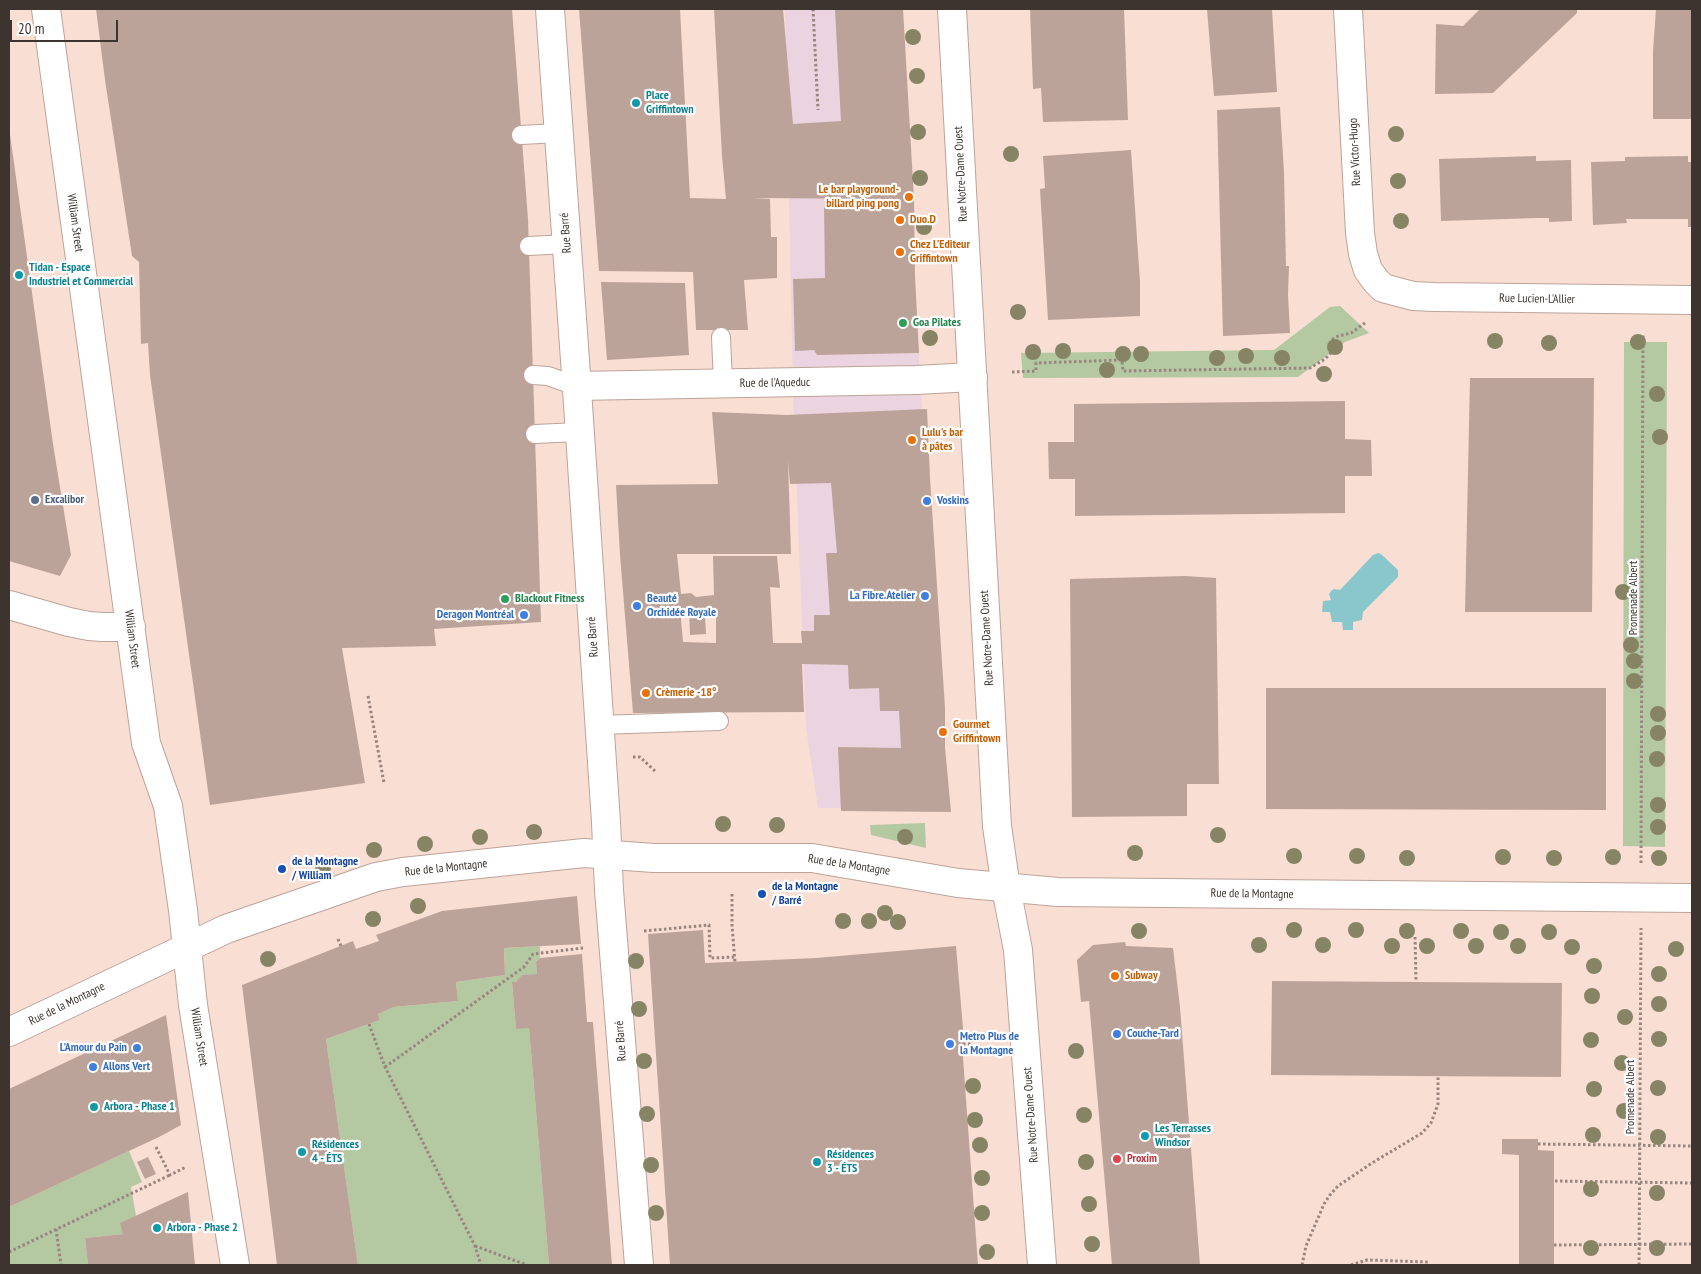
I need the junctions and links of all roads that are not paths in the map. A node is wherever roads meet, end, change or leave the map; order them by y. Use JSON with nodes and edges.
{"nodes":[{"id":1,"x":46,"y":9,"type":"edge"},
{"id":2,"x":550,"y":9,"type":"edge"},
{"id":3,"x":952,"y":9,"type":"edge"},
{"id":4,"x":1348,"y":9,"type":"edge"},
{"id":5,"x":558,"y":133,"type":"junction"},
{"id":6,"x":521,"y":136,"type":"dead end"},
{"id":7,"x":567,"y":244,"type":"junction"},
{"id":8,"x":529,"y":246,"type":"dead end"},
{"id":9,"x":1384,"y":288,"type":"joint"},
{"id":10,"x":1692,"y":300,"type":"edge"},
{"id":11,"x":721,"y":337,"type":"dead end"},
{"id":12,"x":533,"y":375,"type":"dead end"},
{"id":13,"x":973,"y":378,"type":"junction"},
{"id":14,"x":723,"y":383,"type":"junction"},
{"id":15,"x":576,"y":386,"type":"junction"},
{"id":16,"x":579,"y":432,"type":"junction"},
{"id":17,"x":535,"y":434,"type":"dead end"},
{"id":18,"x":9,"y":605,"type":"edge"},
{"id":19,"x":131,"y":626,"type":"junction"},
{"id":20,"x":719,"y":721,"type":"dead end"},
{"id":21,"x":599,"y":725,"type":"junction"},
{"id":22,"x":607,"y":855,"type":"junction"},
{"id":23,"x":1006,"y":888,"type":"junction"},
{"id":24,"x":1692,"y":898,"type":"edge"},
{"id":25,"x":187,"y":948,"type":"junction"},
{"id":26,"x":9,"y":1032,"type":"edge"},
{"id":27,"x":235,"y":1265,"type":"edge"},
{"id":28,"x":639,"y":1265,"type":"edge"},
{"id":29,"x":1042,"y":1265,"type":"edge"}],
"edges":[{"from":1,"to":19,"type":"street","name":"William Street"},
{"from":2,"to":5,"type":"street","name":"Rue Barré"},
{"from":3,"to":13,"type":"street","name":"Rue Notre-Dame Ouest"},
{"from":4,"to":9,"type":"street","name":"Rue Victor-Hugo"},
{"from":5,"to":6,"type":"lane"},
{"from":5,"to":7,"type":"street","name":"Rue Barré"},
{"from":7,"to":8,"type":"lane"},
{"from":7,"to":15,"type":"street","name":"Rue Barré"},
{"from":9,"to":10,"type":"street","name":"Rue Lucien-L'Allier"},
{"from":11,"to":14,"type":"lane"},
{"from":12,"to":15,"type":"lane"},
{"from":13,"to":14,"type":"street","name":"Rue de l'Aqueduc"},
{"from":13,"to":23,"type":"street","name":"Rue Notre-Dame Ouest"},
{"from":14,"to":15,"type":"street","name":"Rue de l'Aqueduc"},
{"from":15,"to":16,"type":"street","name":"Rue Barré"},
{"from":16,"to":17,"type":"lane"},
{"from":16,"to":21,"type":"street","name":"Rue Barré"},
{"from":18,"to":19,"type":"street"},
{"from":19,"to":25,"type":"street","name":"William Street"},
{"from":20,"to":21,"type":"lane"},
{"from":21,"to":22,"type":"street","name":"Rue Barré"},
{"from":22,"to":23,"type":"street","name":"Rue de la Montagne"},
{"from":22,"to":25,"type":"street","name":"Rue de la Montagne"},
{"from":22,"to":28,"type":"street","name":"Rue Barré"},
{"from":23,"to":24,"type":"street","name":"Rue de la Montagne"},
{"from":23,"to":29,"type":"street","name":"Rue Notre-Dame Ouest"},
{"from":25,"to":26,"type":"street","name":"Rue de la Montagne"},
{"from":25,"to":27,"type":"street","name":"William Street"}]}
